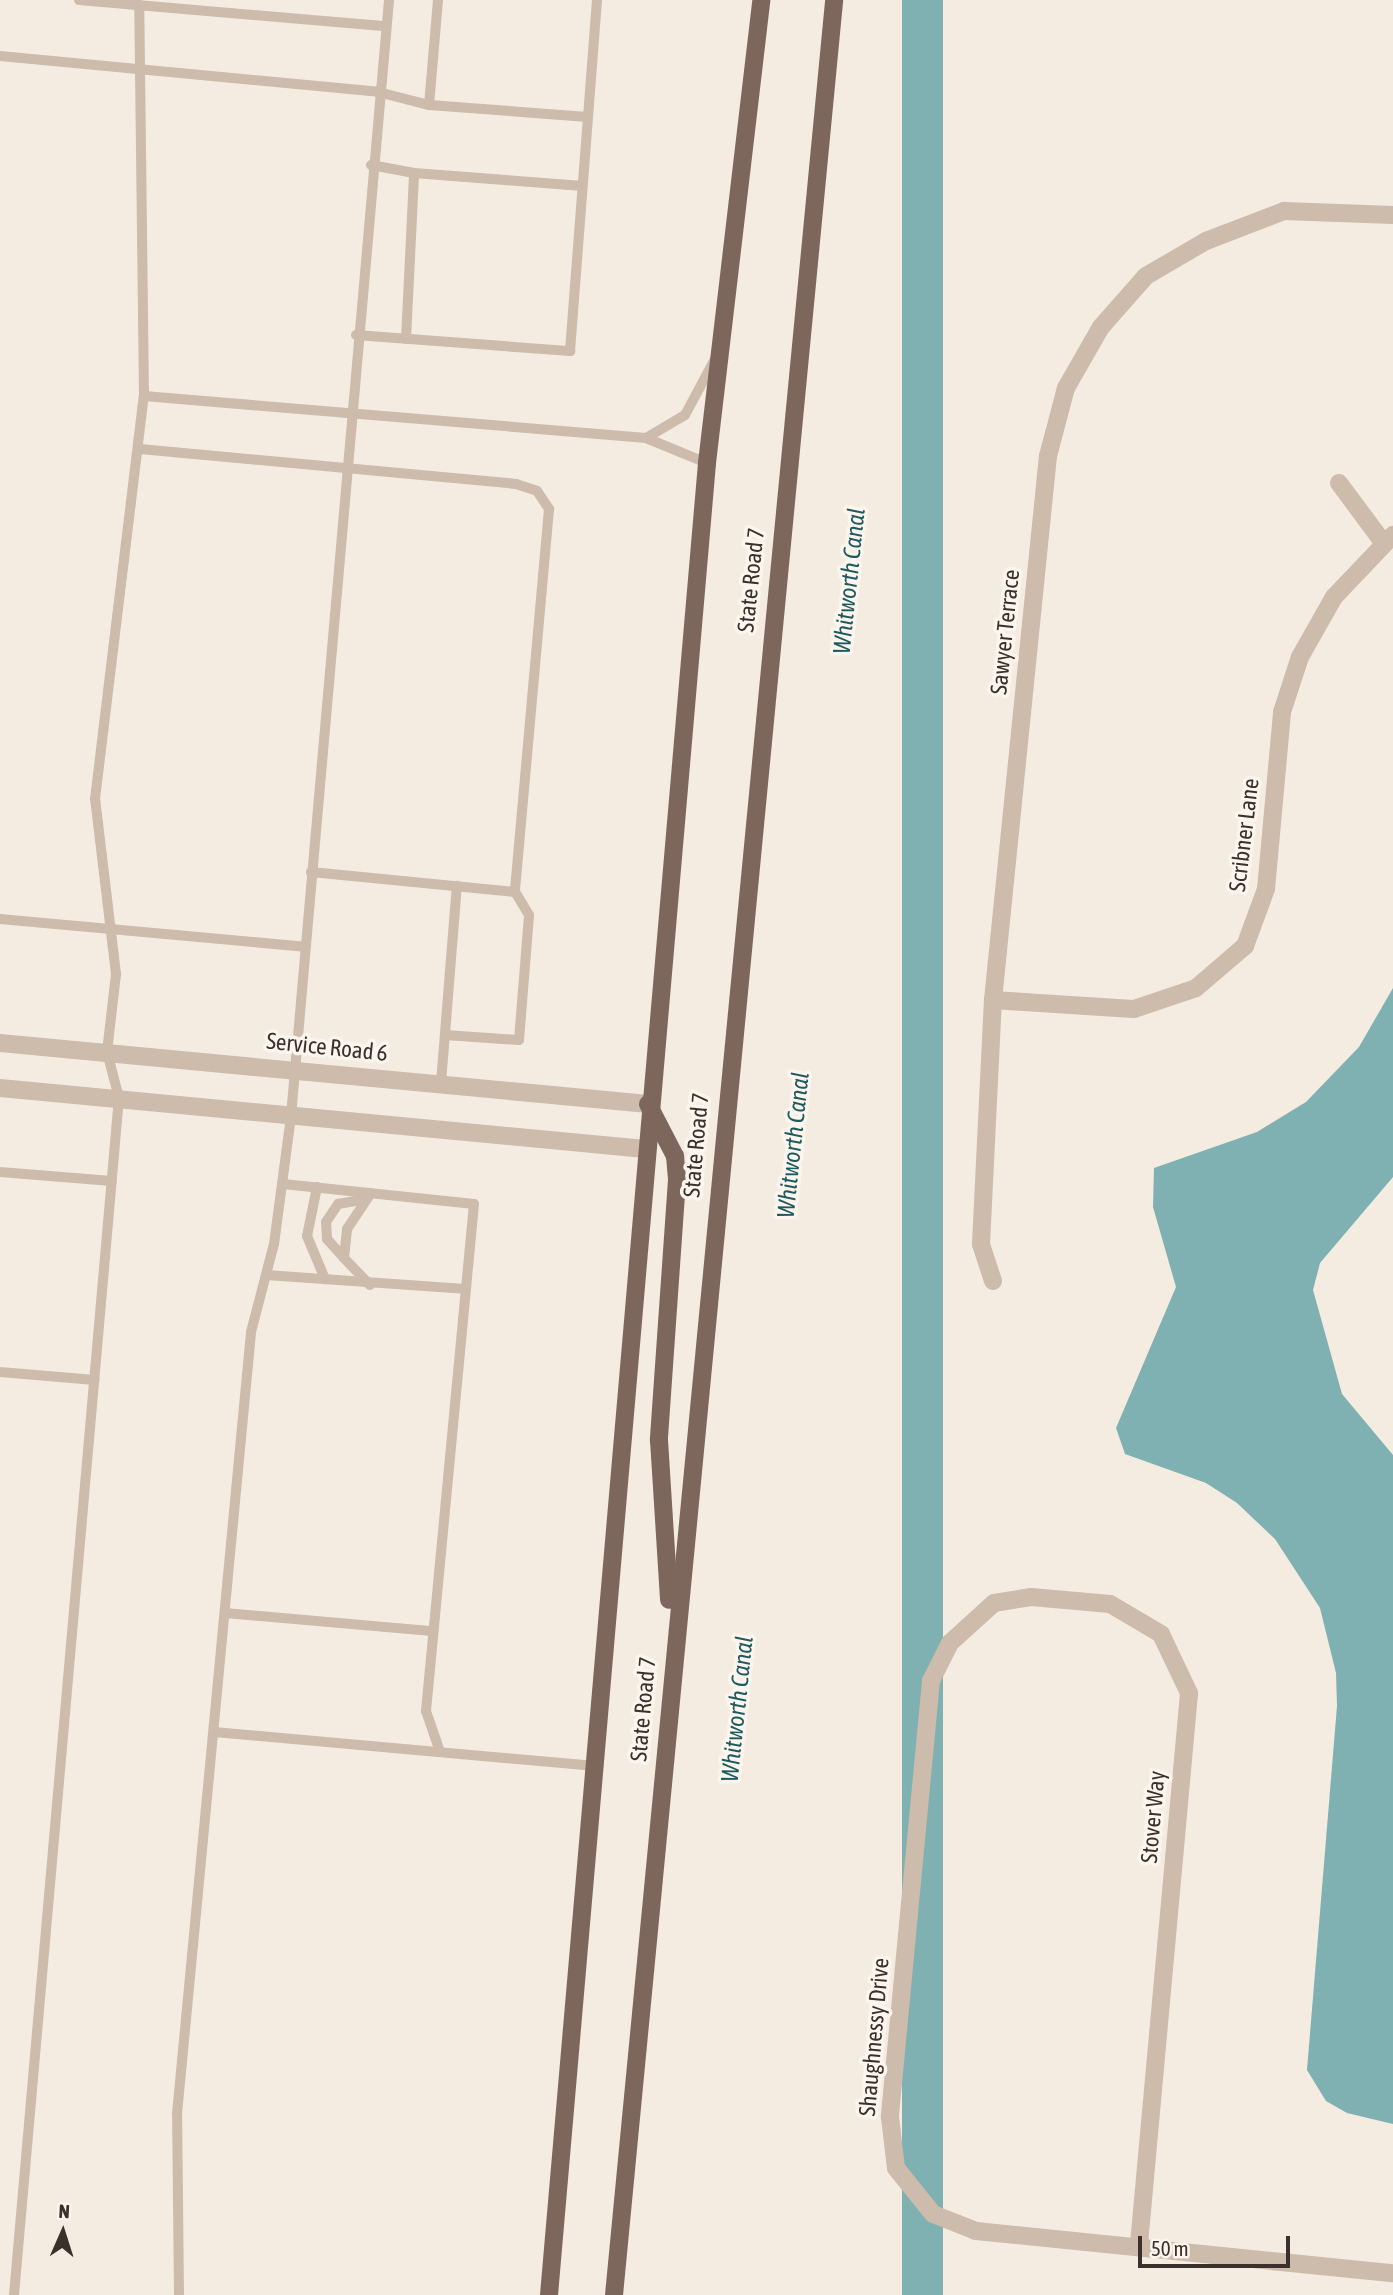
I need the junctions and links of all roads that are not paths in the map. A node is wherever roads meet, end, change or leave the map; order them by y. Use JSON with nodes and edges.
{"nodes":[{"id":1,"x":79,"y":0,"type":"edge"},
{"id":2,"x":388,"y":0,"type":"edge"},
{"id":3,"x":438,"y":0,"type":"edge"},
{"id":4,"x":597,"y":0,"type":"edge"},
{"id":5,"x":761,"y":0,"type":"edge"},
{"id":6,"x":834,"y":0,"type":"edge"},
{"id":7,"x":139,"y":5,"type":"junction"},
{"id":8,"x":383,"y":26,"type":"junction"},
{"id":9,"x":0,"y":56,"type":"edge"},
{"id":10,"x":138,"y":71,"type":"junction"},
{"id":11,"x":378,"y":92,"type":"junction"},
{"id":12,"x":429,"y":105,"type":"junction"},
{"id":13,"x":588,"y":117,"type":"junction"},
{"id":14,"x":372,"y":165,"type":"junction"},
{"id":15,"x":414,"y":173,"type":"junction"},
{"id":16,"x":582,"y":186,"type":"junction"},
{"id":17,"x":1393,"y":215,"type":"edge"},
{"id":18,"x":356,"y":335,"type":"junction"},
{"id":19,"x":407,"y":339,"type":"junction"},
{"id":20,"x":720,"y":351,"type":"junction"},
{"id":21,"x":144,"y":396,"type":"junction"},
{"id":22,"x":349,"y":416,"type":"junction"},
{"id":23,"x":646,"y":438,"type":"junction"},
{"id":24,"x":140,"y":449,"type":"junction"},
{"id":25,"x":707,"y":463,"type":"junction"},
{"id":26,"x":344,"y":470,"type":"junction"},
{"id":27,"x":1339,"y":483,"type":"dead end"},
{"id":28,"x":1387,"y":538,"type":"edge"},
{"id":29,"x":311,"y":872,"type":"junction"},
{"id":30,"x":457,"y":886,"type":"junction"},
{"id":31,"x":515,"y":892,"type":"junction"},
{"id":32,"x":0,"y":919,"type":"edge"},
{"id":33,"x":111,"y":929,"type":"junction"},
{"id":34,"x":305,"y":947,"type":"junction"},
{"id":35,"x":993,"y":1000,"type":"junction"},
{"id":36,"x":445,"y":1035,"type":"junction"},
{"id":37,"x":0,"y":1043,"type":"edge"},
{"id":38,"x":107,"y":1052,"type":"junction"},
{"id":39,"x":295,"y":1069,"type":"junction"},
{"id":40,"x":441,"y":1083,"type":"junction"},
{"id":41,"x":0,"y":1088,"type":"edge"},
{"id":42,"x":119,"y":1098,"type":"junction"},
{"id":43,"x":648,"y":1104,"type":"junction"},
{"id":44,"x":290,"y":1116,"type":"junction"},
{"id":45,"x":645,"y":1149,"type":"junction"},
{"id":46,"x":0,"y":1172,"type":"edge"},
{"id":47,"x":112,"y":1181,"type":"junction"},
{"id":48,"x":283,"y":1184,"type":"junction"},
{"id":49,"x":317,"y":1187,"type":"junction"},
{"id":50,"x":368,"y":1196,"type":"junction"},
{"id":51,"x":344,"y":1258,"type":"junction"},
{"id":52,"x":266,"y":1275,"type":"junction"},
{"id":53,"x":325,"y":1279,"type":"junction"},
{"id":54,"x":993,"y":1281,"type":"dead end"},
{"id":55,"x":370,"y":1285,"type":"junction"},
{"id":56,"x":465,"y":1289,"type":"junction"},
{"id":57,"x":0,"y":1372,"type":"edge"},
{"id":58,"x":95,"y":1380,"type":"junction"},
{"id":59,"x":225,"y":1613,"type":"junction"},
{"id":60,"x":432,"y":1631,"type":"junction"},
{"id":61,"x":674,"y":1642,"type":"junction"},
{"id":62,"x":950,"y":1643,"type":"joint"},
{"id":63,"x":214,"y":1732,"type":"junction"},
{"id":64,"x":440,"y":1752,"type":"junction"},
{"id":65,"x":598,"y":1766,"type":"junction"},
{"id":66,"x":1139,"y":2244,"type":"junction"},
{"id":67,"x":1393,"y":2273,"type":"edge"},
{"id":68,"x":14,"y":2295,"type":"edge"},
{"id":69,"x":179,"y":2295,"type":"edge"},
{"id":70,"x":548,"y":2295,"type":"edge"},
{"id":71,"x":614,"y":2295,"type":"edge"}],
"edges":[{"from":1,"to":7,"type":"lane"},
{"from":2,"to":8,"type":"lane"},
{"from":3,"to":12,"type":"lane"},
{"from":4,"to":13,"type":"lane"},
{"from":5,"to":20,"type":"main road","name":"State Road 7"},
{"from":6,"to":61,"type":"main road","name":"State Road 7"},
{"from":7,"to":8,"type":"lane"},
{"from":7,"to":10,"type":"lane"},
{"from":8,"to":11,"type":"lane"},
{"from":9,"to":10,"type":"lane"},
{"from":10,"to":11,"type":"lane"},
{"from":10,"to":21,"type":"lane"},
{"from":11,"to":12,"type":"lane"},
{"from":11,"to":14,"type":"lane"},
{"from":12,"to":13,"type":"lane"},
{"from":13,"to":16,"type":"lane"},
{"from":14,"to":15,"type":"lane"},
{"from":14,"to":18,"type":"lane"},
{"from":15,"to":16,"type":"lane"},
{"from":15,"to":19,"type":"lane"},
{"from":16,"to":19,"type":"lane"},
{"from":17,"to":35,"type":"street","name":"Sawyer Terrace"},
{"from":18,"to":19,"type":"lane"},
{"from":18,"to":22,"type":"lane"},
{"from":20,"to":23,"type":"lane"},
{"from":20,"to":25,"type":"main road","name":"State Road 7"},
{"from":21,"to":22,"type":"lane"},
{"from":21,"to":24,"type":"lane"},
{"from":22,"to":23,"type":"lane"},
{"from":22,"to":26,"type":"lane"},
{"from":23,"to":25,"type":"lane"},
{"from":24,"to":26,"type":"lane"},
{"from":24,"to":33,"type":"lane"},
{"from":25,"to":43,"type":"main road","name":"State Road 7"},
{"from":26,"to":29,"type":"lane"},
{"from":26,"to":31,"type":"lane"},
{"from":27,"to":28,"type":"street"},
{"from":28,"to":35,"type":"street","name":"Scribner Lane"},
{"from":29,"to":30,"type":"lane"},
{"from":29,"to":34,"type":"lane"},
{"from":30,"to":31,"type":"lane"},
{"from":30,"to":36,"type":"lane"},
{"from":31,"to":36,"type":"lane"},
{"from":32,"to":33,"type":"lane"},
{"from":33,"to":34,"type":"lane"},
{"from":33,"to":38,"type":"lane"},
{"from":34,"to":39,"type":"lane"},
{"from":35,"to":54,"type":"street","name":"Sawyer Terrace"},
{"from":36,"to":40,"type":"lane"},
{"from":37,"to":38,"type":"street","name":"Service Road 6"},
{"from":38,"to":39,"type":"street","name":"Service Road 6"},
{"from":38,"to":42,"type":"lane"},
{"from":39,"to":40,"type":"street","name":"Service Road 6"},
{"from":39,"to":44,"type":"lane"},
{"from":40,"to":43,"type":"street","name":"Service Road 6"},
{"from":41,"to":42,"type":"street"},
{"from":42,"to":44,"type":"street"},
{"from":42,"to":47,"type":"lane"},
{"from":43,"to":45,"type":"main road","name":"State Road 7"},
{"from":43,"to":61,"type":"main road"},
{"from":44,"to":45,"type":"street"},
{"from":44,"to":48,"type":"lane"},
{"from":45,"to":65,"type":"main road","name":"State Road 7"},
{"from":46,"to":47,"type":"lane"},
{"from":47,"to":58,"type":"lane"},
{"from":48,"to":49,"type":"lane"},
{"from":48,"to":52,"type":"lane"},
{"from":49,"to":50,"type":"lane"},
{"from":49,"to":53,"type":"lane"},
{"from":50,"to":51,"type":"lane"},
{"from":50,"to":51,"type":"lane"},
{"from":50,"to":56,"type":"lane"},
{"from":51,"to":55,"type":"lane"},
{"from":52,"to":53,"type":"lane"},
{"from":52,"to":59,"type":"lane"},
{"from":53,"to":55,"type":"lane"},
{"from":55,"to":56,"type":"lane"},
{"from":56,"to":60,"type":"lane"},
{"from":57,"to":58,"type":"lane"},
{"from":58,"to":68,"type":"lane"},
{"from":59,"to":60,"type":"lane"},
{"from":59,"to":63,"type":"lane"},
{"from":60,"to":64,"type":"lane"},
{"from":61,"to":71,"type":"main road","name":"State Road 7"},
{"from":62,"to":66,"type":"street","name":"Shaughnessy Drive"},
{"from":62,"to":66,"type":"street","name":"Stover Way"},
{"from":63,"to":64,"type":"lane"},
{"from":63,"to":69,"type":"lane"},
{"from":64,"to":65,"type":"lane"},
{"from":65,"to":70,"type":"main road","name":"State Road 7"},
{"from":66,"to":67,"type":"street","name":"Shaughnessy Drive"}]}
